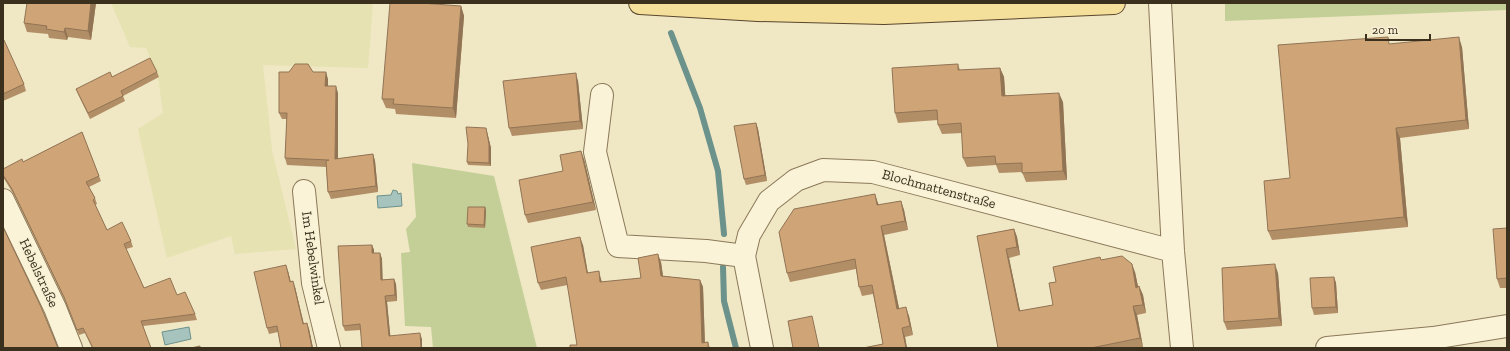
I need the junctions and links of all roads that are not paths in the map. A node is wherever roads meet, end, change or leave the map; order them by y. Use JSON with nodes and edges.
{"nodes":[{"id":1,"x":640,"y":3,"type":"edge"},
{"id":2,"x":1114,"y":3,"type":"edge"},
{"id":3,"x":1160,"y":3,"type":"edge"},
{"id":4,"x":602,"y":95,"type":"dead end"},
{"id":5,"x":304,"y":191,"type":"dead end"},
{"id":6,"x":3,"y":200,"type":"edge"},
{"id":7,"x":1172,"y":251,"type":"junction"},
{"id":8,"x":744,"y":256,"type":"junction"},
{"id":9,"x":1507,"y":326,"type":"edge"},
{"id":10,"x":70,"y":348,"type":"edge"},
{"id":11,"x":329,"y":348,"type":"edge"},
{"id":12,"x":762,"y":348,"type":"edge"},
{"id":13,"x":1182,"y":348,"type":"edge"},
{"id":14,"x":1327,"y":348,"type":"edge"}],
"edges":[{"from":1,"to":2,"type":"main road"},
{"from":3,"to":7,"type":"street"},
{"from":4,"to":8,"type":"street"},
{"from":5,"to":11,"type":"street","name":"Im Hebelwinkel"},
{"from":6,"to":10,"type":"street","name":"Hebelstraße"},
{"from":7,"to":8,"type":"street","name":"Blochmattenstraße"},
{"from":7,"to":13,"type":"street"},
{"from":8,"to":12,"type":"street","name":"Blochmattenstraße"},
{"from":9,"to":14,"type":"street"}]}
